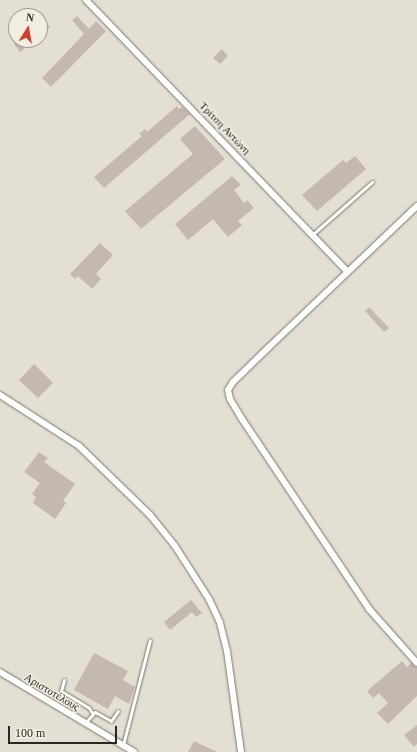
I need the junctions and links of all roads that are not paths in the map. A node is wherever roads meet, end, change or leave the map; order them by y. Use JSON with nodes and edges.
{"nodes":[{"id":1,"x":86,"y":0,"type":"edge"},
{"id":2,"x":372,"y":182,"type":"dead end"},
{"id":3,"x":417,"y":206,"type":"edge"},
{"id":4,"x":313,"y":234,"type":"junction"},
{"id":5,"x":348,"y":271,"type":"junction"},
{"id":6,"x":0,"y":395,"type":"edge"},
{"id":7,"x":150,"y":640,"type":"dead end"},
{"id":8,"x":417,"y":663,"type":"edge"},
{"id":9,"x":0,"y":672,"type":"edge"},
{"id":10,"x":64,"y":680,"type":"dead end"},
{"id":11,"x":118,"y":711,"type":"dead end"},
{"id":12,"x":92,"y":714,"type":"junction"},
{"id":13,"x":85,"y":724,"type":"junction"},
{"id":14,"x":122,"y":745,"type":"junction"},
{"id":15,"x":134,"y":752,"type":"edge"},
{"id":16,"x":241,"y":752,"type":"edge"}],
"edges":[{"from":1,"to":4,"type":"street","name":"Τρίτση Αντώνη"},
{"from":2,"to":4,"type":"lane"},
{"from":3,"to":5,"type":"street"},
{"from":4,"to":5,"type":"street","name":"Τρίτση Αντώνη"},
{"from":5,"to":8,"type":"street"},
{"from":6,"to":16,"type":"street"},
{"from":7,"to":14,"type":"lane"},
{"from":9,"to":13,"type":"street","name":"Αριστοτέλους"},
{"from":10,"to":12,"type":"lane"},
{"from":11,"to":12,"type":"lane"},
{"from":12,"to":13,"type":"lane"},
{"from":13,"to":14,"type":"street","name":"Αριστοτέλους"},
{"from":14,"to":15,"type":"street","name":"Αριστοτέλους"}]}
